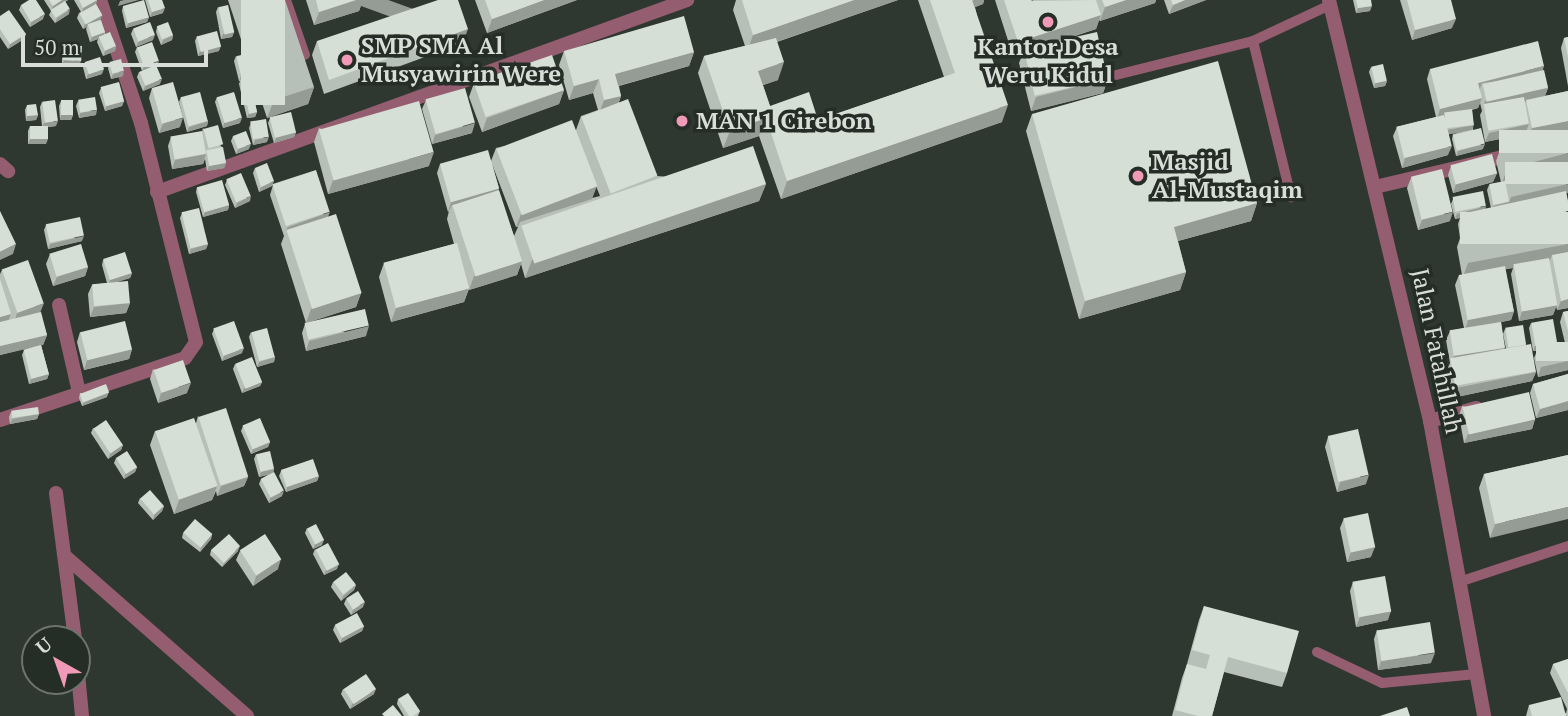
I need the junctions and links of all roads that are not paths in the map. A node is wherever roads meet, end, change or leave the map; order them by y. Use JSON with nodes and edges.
{"nodes":[{"id":1,"x":100,"y":0,"type":"edge"},
{"id":2,"x":286,"y":0,"type":"edge"},
{"id":3,"x":687,"y":0,"type":"edge"},
{"id":4,"x":1329,"y":2,"type":"edge"},
{"id":5,"x":1253,"y":41,"type":"junction"},
{"id":6,"x":305,"y":55,"type":"edge"},
{"id":7,"x":1108,"y":77,"type":"edge"},
{"id":8,"x":1527,"y":151,"type":"edge"},
{"id":9,"x":1375,"y":187,"type":"junction"},
{"id":10,"x":158,"y":192,"type":"junction"},
{"id":11,"x":1291,"y":197,"type":"dead end"},
{"id":12,"x":59,"y":305,"type":"dead end"},
{"id":13,"x":79,"y":392,"type":"junction"},
{"id":14,"x":1493,"y":402,"type":"edge"},
{"id":15,"x":0,"y":420,"type":"edge"},
{"id":16,"x":1430,"y":421,"type":"junction"},
{"id":17,"x":56,"y":493,"type":"dead end"},
{"id":18,"x":1568,"y":546,"type":"edge"},
{"id":19,"x":66,"y":556,"type":"junction"},
{"id":20,"x":1459,"y":582,"type":"junction"},
{"id":21,"x":73,"y":625,"type":"edge"},
{"id":22,"x":1317,"y":652,"type":"dead end"},
{"id":23,"x":1477,"y":674,"type":"junction"},
{"id":24,"x":80,"y":695,"type":"edge"},
{"id":25,"x":82,"y":716,"type":"edge"},
{"id":26,"x":247,"y":716,"type":"edge"},
{"id":27,"x":1484,"y":716,"type":"edge"}],
"edges":[{"from":1,"to":10,"type":"street"},
{"from":2,"to":6,"type":"lane"},
{"from":3,"to":10,"type":"street"},
{"from":4,"to":5,"type":"lane"},
{"from":4,"to":9,"type":"street","name":"Jalan Fatahillah"},
{"from":5,"to":7,"type":"lane"},
{"from":5,"to":11,"type":"lane"},
{"from":8,"to":9,"type":"street"},
{"from":9,"to":16,"type":"street","name":"Jalan Fatahillah"},
{"from":10,"to":13,"type":"street"},
{"from":12,"to":13,"type":"street"},
{"from":13,"to":15,"type":"street"},
{"from":14,"to":16,"type":"street"},
{"from":16,"to":20,"type":"street","name":"Jalan Fatahillah"},
{"from":17,"to":19,"type":"street"},
{"from":18,"to":20,"type":"lane"},
{"from":19,"to":21,"type":"street"},
{"from":19,"to":26,"type":"street"},
{"from":20,"to":23,"type":"street","name":"Jalan Fatahillah"},
{"from":22,"to":23,"type":"lane"},
{"from":23,"to":27,"type":"street","name":"Jalan Fatahillah"},
{"from":24,"to":25,"type":"street"}]}
